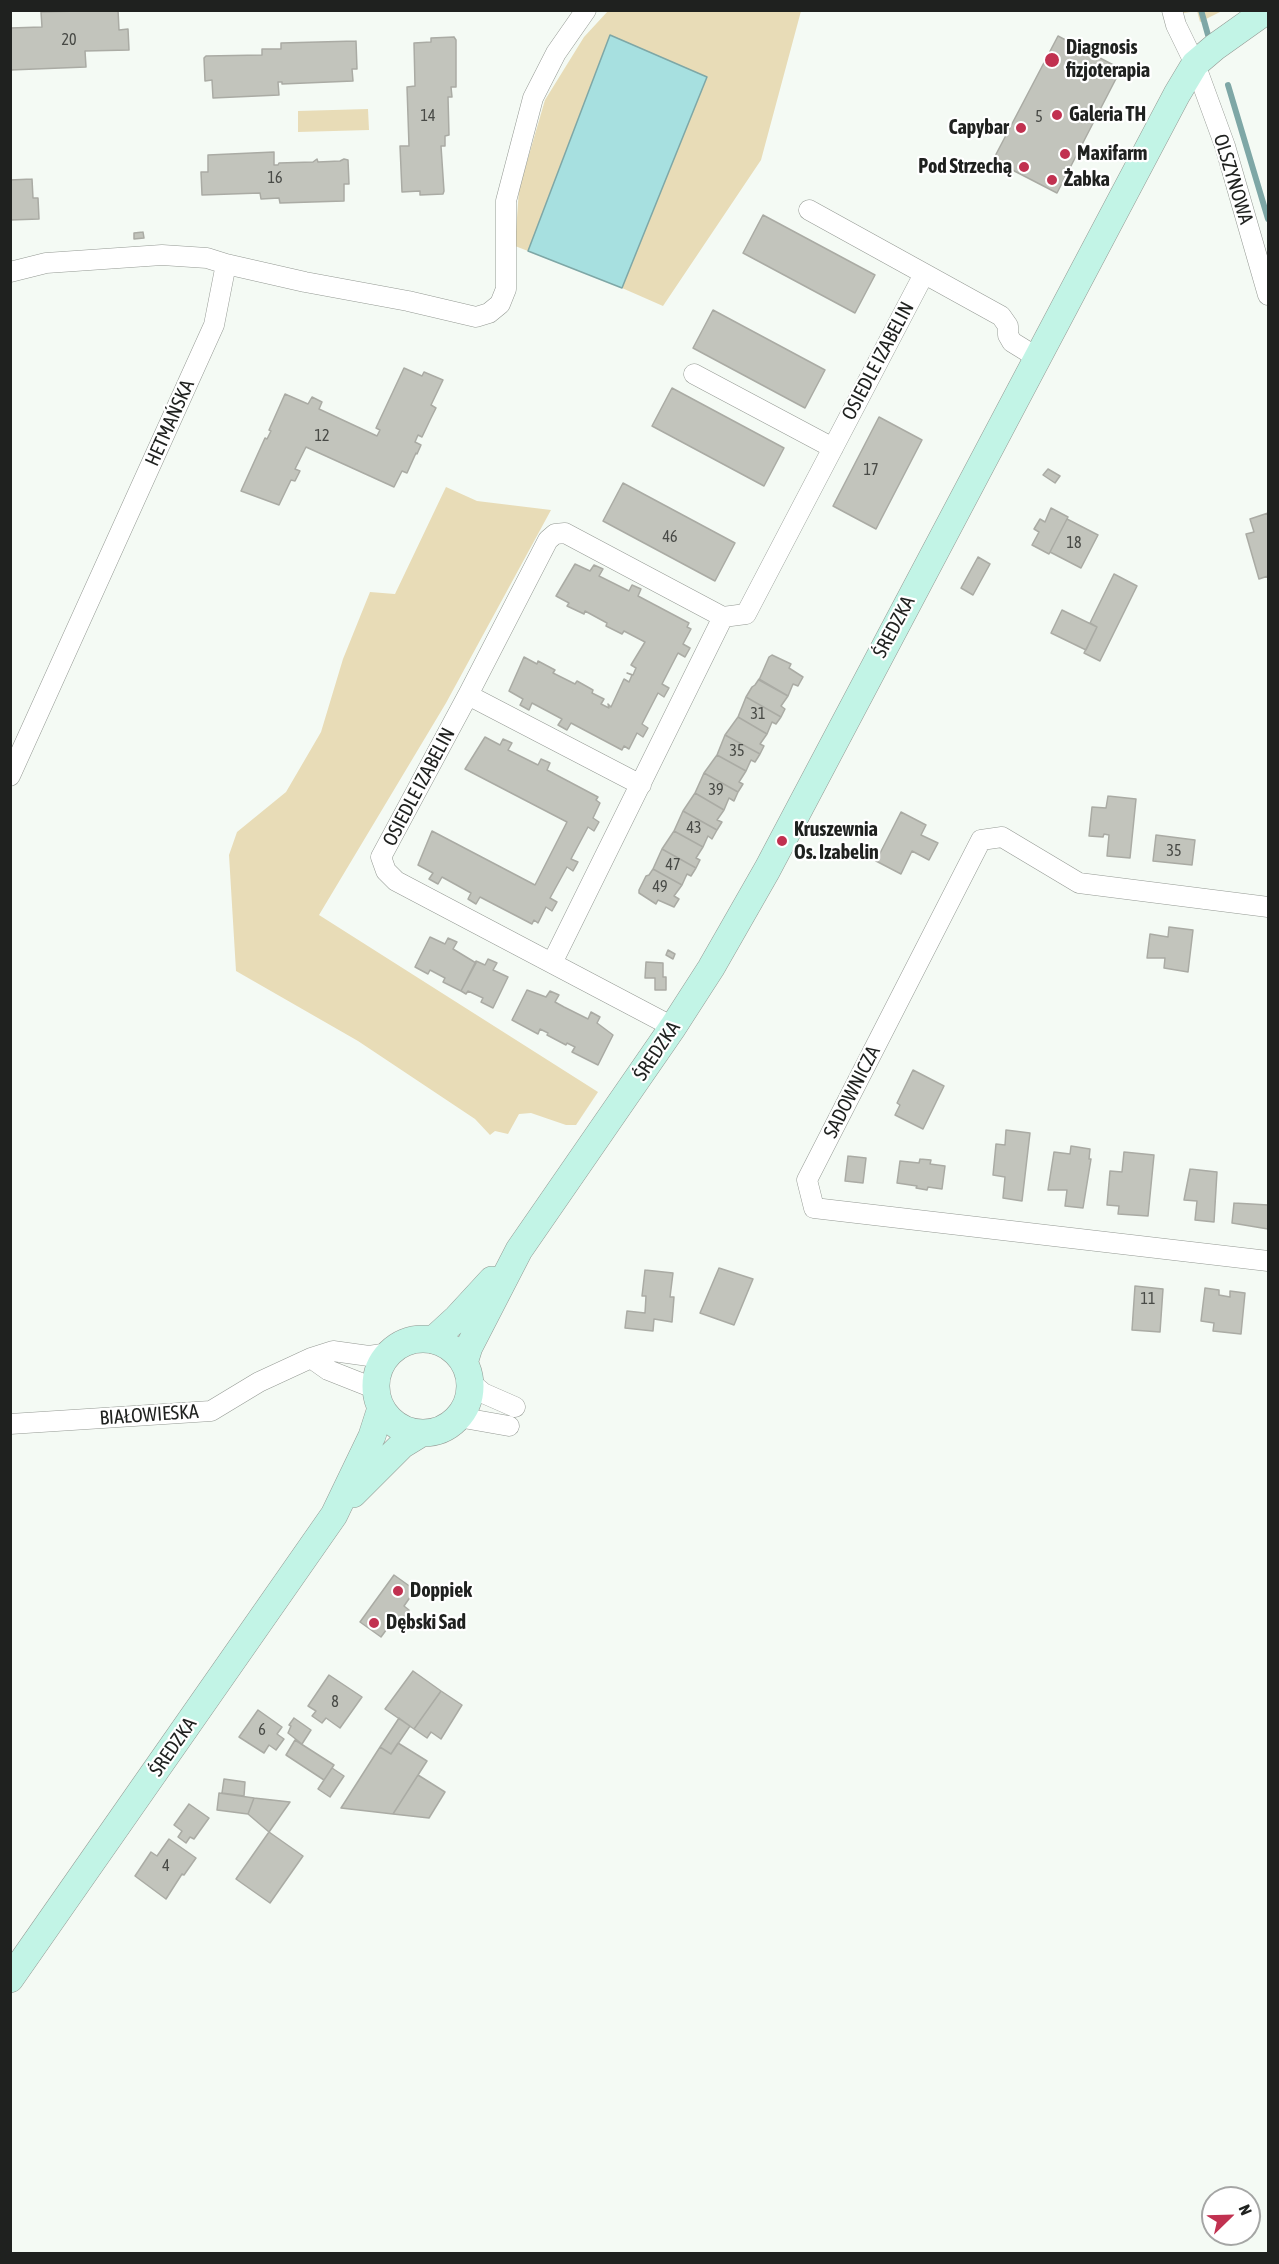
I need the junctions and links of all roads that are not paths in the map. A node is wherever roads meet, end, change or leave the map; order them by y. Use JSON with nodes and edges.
{"nodes":[{"id":1,"x":586,"y":10,"type":"edge"},
{"id":2,"x":1172,"y":10,"type":"edge"},
{"id":3,"x":1267,"y":10,"type":"edge"},
{"id":4,"x":1195,"y":64,"type":"junction"},
{"id":5,"x":809,"y":210,"type":"dead end"},
{"id":6,"x":226,"y":264,"type":"junction"},
{"id":7,"x":10,"y":272,"type":"edge"},
{"id":8,"x":924,"y":274,"type":"junction"},
{"id":9,"x":1269,"y":295,"type":"edge"},
{"id":10,"x":1038,"y":357,"type":"junction"},
{"id":11,"x":694,"y":374,"type":"dead end"},
{"id":12,"x":833,"y":448,"type":"junction"},
{"id":13,"x":723,"y":617,"type":"junction"},
{"id":14,"x":468,"y":695,"type":"junction"},
{"id":15,"x":10,"y":776,"type":"edge"},
{"id":16,"x":641,"y":785,"type":"junction"},
{"id":17,"x":1269,"y":907,"type":"edge"},
{"id":18,"x":552,"y":963,"type":"junction"},
{"id":19,"x":674,"y":1027,"type":"junction"},
{"id":20,"x":519,"y":1250,"type":"junction"},
{"id":21,"x":1269,"y":1261,"type":"edge"},
{"id":22,"x":433,"y":1340,"type":"junction"},
{"id":23,"x":389,"y":1353,"type":"junction"},
{"id":24,"x":311,"y":1358,"type":"junction"},
{"id":25,"x":467,"y":1372,"type":"junction"},
{"id":26,"x":378,"y":1399,"type":"junction"},
{"id":27,"x":458,"y":1418,"type":"junction"},
{"id":28,"x":10,"y":1424,"type":"edge"},
{"id":29,"x":420,"y":1434,"type":"junction"},
{"id":30,"x":334,"y":1515,"type":"junction"},
{"id":31,"x":10,"y":1979,"type":"edge"}],
"edges":[{"from":1,"to":6,"type":"street"},
{"from":2,"to":4,"type":"street","name":"OLSZYNOWA"},
{"from":3,"to":4,"type":"street","name":"ŚREDZKA"},
{"from":4,"to":9,"type":"street","name":"OLSZYNOWA"},
{"from":4,"to":10,"type":"street","name":"ŚREDZKA"},
{"from":5,"to":8,"type":"street"},
{"from":6,"to":7,"type":"street"},
{"from":6,"to":15,"type":"street","name":"HETMAŃSKA"},
{"from":8,"to":10,"type":"street"},
{"from":8,"to":12,"type":"street","name":"OSIEDLE IZABELIN"},
{"from":10,"to":19,"type":"street","name":"ŚREDZKA"},
{"from":11,"to":12,"type":"street"},
{"from":12,"to":13,"type":"street","name":"OSIEDLE IZABELIN"},
{"from":13,"to":14,"type":"street","name":"OSIEDLE IZABELIN"},
{"from":13,"to":16,"type":"street"},
{"from":14,"to":16,"type":"street"},
{"from":14,"to":18,"type":"street","name":"OSIEDLE IZABELIN"},
{"from":16,"to":18,"type":"street"},
{"from":17,"to":21,"type":"street","name":"SADOWNICZA"},
{"from":18,"to":19,"type":"street","name":"OSIEDLE IZABELIN"},
{"from":19,"to":20,"type":"street","name":"ŚREDZKA"},
{"from":20,"to":22,"type":"street","name":"ŚREDZKA"},
{"from":20,"to":25,"type":"street","name":"ŚREDZKA"},
{"from":22,"to":23,"type":"street"},
{"from":22,"to":25,"type":"street"},
{"from":23,"to":24,"type":"street","name":"BIAŁOWIESKA"},
{"from":23,"to":26,"type":"street"},
{"from":24,"to":26,"type":"street"},
{"from":24,"to":28,"type":"street","name":"BIAŁOWIESKA"},
{"from":25,"to":27,"type":"street"},
{"from":25,"to":27,"type":"street"},
{"from":26,"to":29,"type":"street"},
{"from":26,"to":30,"type":"street","name":"ŚREDZKA"},
{"from":27,"to":29,"type":"street"},
{"from":29,"to":30,"type":"street","name":"ŚREDZKA"},
{"from":30,"to":31,"type":"street","name":"ŚREDZKA"}]}
